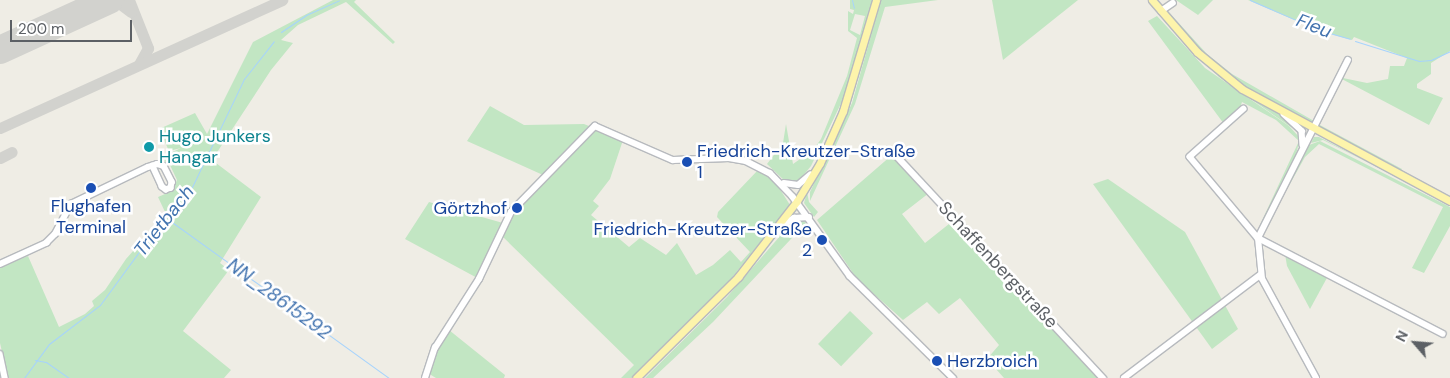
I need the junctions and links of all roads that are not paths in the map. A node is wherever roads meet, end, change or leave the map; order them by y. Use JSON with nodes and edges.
{"nodes":[{"id":1,"x":876,"y":0,"type":"edge"},
{"id":2,"x":1152,"y":0,"type":"edge"},
{"id":3,"x":1172,"y":3,"type":"dead end"},
{"id":4,"x":1160,"y":11,"type":"junction"},
{"id":5,"x":1348,"y":60,"type":"dead end"},
{"id":6,"x":1244,"y":109,"type":"dead end"},
{"id":7,"x":1284,"y":114,"type":"junction"},
{"id":8,"x":1312,"y":129,"type":"junction"},
{"id":9,"x":1302,"y":150,"type":"junction"},
{"id":10,"x":893,"y":152,"type":"dead end"},
{"id":11,"x":820,"y":163,"type":"junction"},
{"id":12,"x":152,"y":166,"type":"junction"},
{"id":13,"x":779,"y":180,"type":"junction"},
{"id":14,"x":797,"y":201,"type":"junction"},
{"id":15,"x":1450,"y":201,"type":"edge"},
{"id":16,"x":809,"y":218,"type":"junction"},
{"id":17,"x":778,"y":228,"type":"junction"},
{"id":18,"x":1258,"y":238,"type":"junction"},
{"id":19,"x":0,"y":264,"type":"edge"},
{"id":20,"x":1260,"y":275,"type":"junction"},
{"id":21,"x":1443,"y":334,"type":"dead end"},
{"id":22,"x":0,"y":354,"type":"edge"},
{"id":23,"x":5,"y":378,"type":"edge"},
{"id":24,"x":425,"y":378,"type":"edge"},
{"id":25,"x":636,"y":378,"type":"edge"},
{"id":26,"x":954,"y":378,"type":"edge"},
{"id":27,"x":1103,"y":378,"type":"edge"},
{"id":28,"x":1124,"y":378,"type":"edge"},
{"id":29,"x":1316,"y":378,"type":"edge"}],
"edges":[{"from":1,"to":11,"type":"main road"},
{"from":2,"to":4,"type":"main road"},
{"from":3,"to":4,"type":"street"},
{"from":4,"to":7,"type":"main road"},
{"from":5,"to":8,"type":"street"},
{"from":6,"to":18,"type":"street"},
{"from":7,"to":8,"type":"main road"},
{"from":7,"to":9,"type":"street"},
{"from":8,"to":9,"type":"street"},
{"from":8,"to":15,"type":"main road"},
{"from":9,"to":18,"type":"street"},
{"from":10,"to":27,"type":"street","name":"Schaffenbergstraße"},
{"from":11,"to":13,"type":"street"},
{"from":11,"to":14,"type":"main road"},
{"from":12,"to":12,"type":"street"},
{"from":12,"to":19,"type":"street"},
{"from":13,"to":14,"type":"street"},
{"from":13,"to":24,"type":"street"},
{"from":14,"to":16,"type":"street"},
{"from":14,"to":17,"type":"main road"},
{"from":16,"to":17,"type":"street"},
{"from":16,"to":26,"type":"street"},
{"from":17,"to":25,"type":"main road"},
{"from":18,"to":20,"type":"street"},
{"from":18,"to":21,"type":"street"},
{"from":20,"to":28,"type":"street"},
{"from":20,"to":29,"type":"street"},
{"from":22,"to":23,"type":"street"}]}
